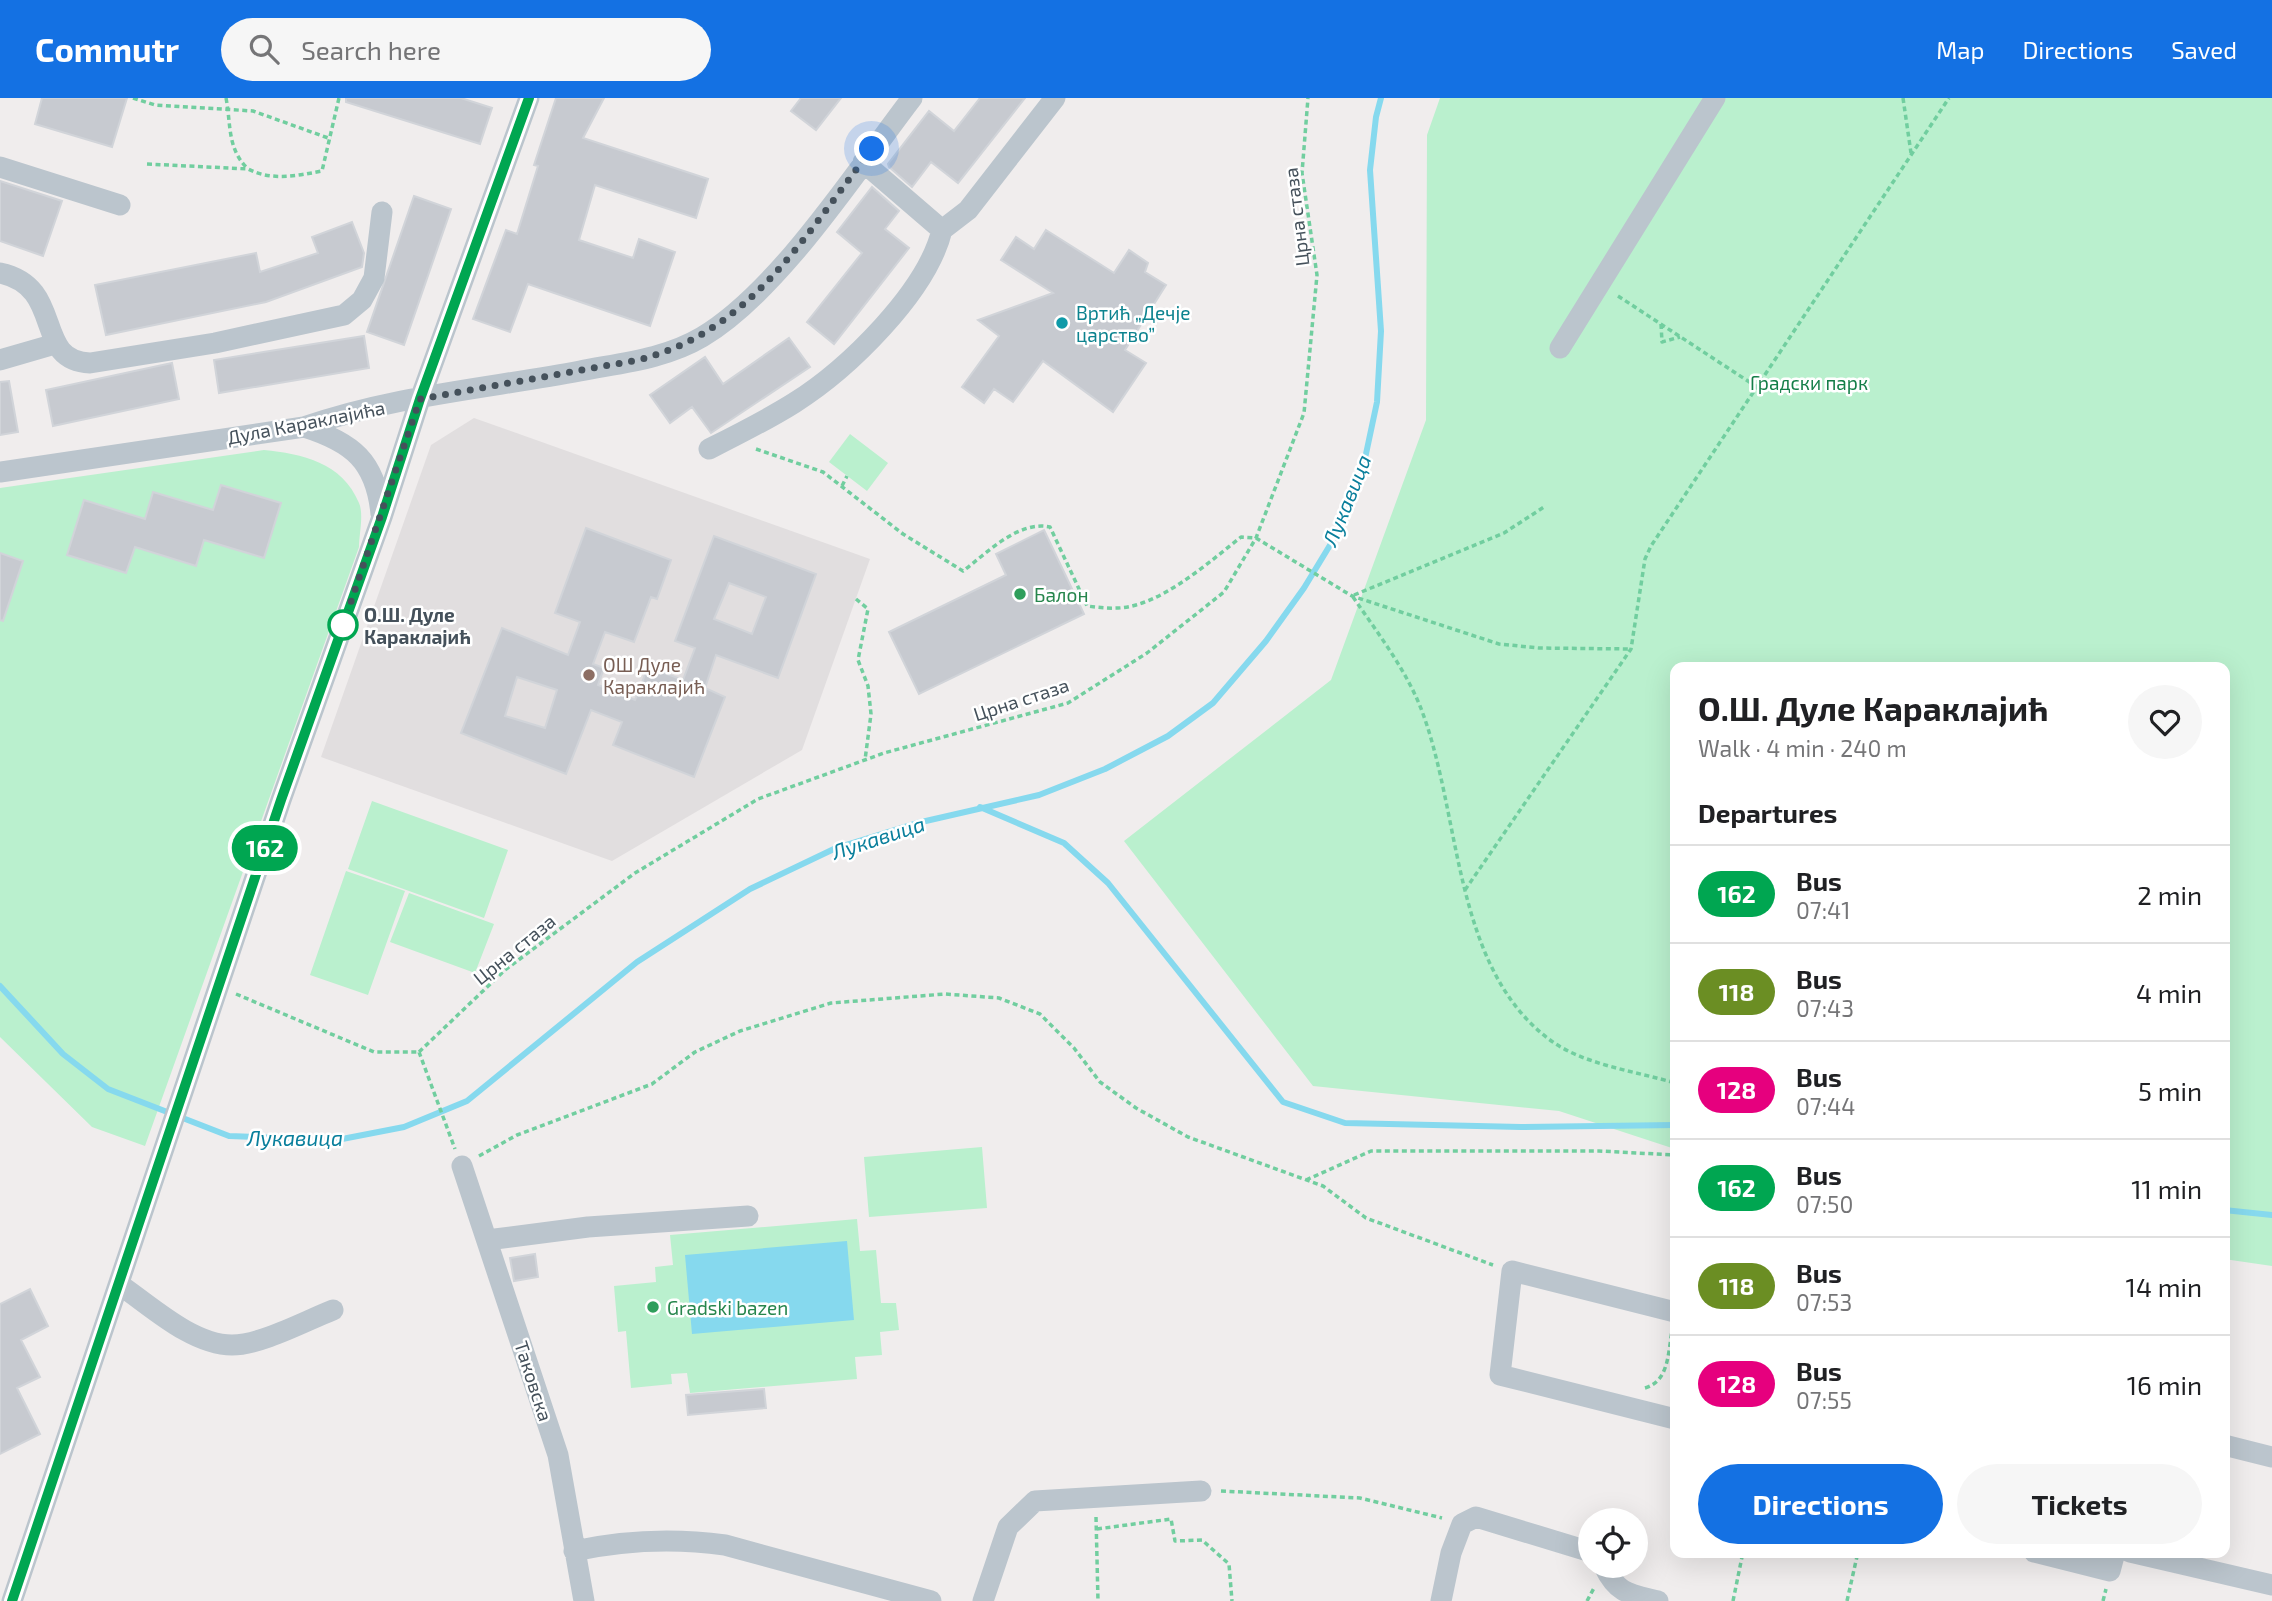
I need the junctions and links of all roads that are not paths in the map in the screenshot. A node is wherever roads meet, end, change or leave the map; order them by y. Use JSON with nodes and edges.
{"nodes":[{"id":1,"x":529,"y":98,"type":"edge"},
{"id":2,"x":912,"y":98,"type":"edge"},
{"id":3,"x":1055,"y":98,"type":"edge"},
{"id":4,"x":1715,"y":98,"type":"edge"},
{"id":5,"x":863,"y":162,"type":"junction"},
{"id":6,"x":0,"y":167,"type":"edge"},
{"id":7,"x":120,"y":205,"type":"dead end"},
{"id":8,"x":382,"y":212,"type":"dead end"},
{"id":9,"x":942,"y":230,"type":"junction"},
{"id":10,"x":0,"y":273,"type":"edge"},
{"id":11,"x":55,"y":344,"type":"junction"},
{"id":12,"x":1560,"y":348,"type":"dead end"},
{"id":13,"x":0,"y":360,"type":"edge"},
{"id":14,"x":420,"y":399,"type":"junction"},
{"id":15,"x":304,"y":426,"type":"junction"},
{"id":16,"x":718,"y":444,"type":"road end"},
{"id":17,"x":0,"y":472,"type":"edge"},
{"id":18,"x":382,"y":517,"type":"junction"},
{"id":19,"x":462,"y":1166,"type":"road end"},
{"id":20,"x":748,"y":1216,"type":"dead end"},
{"id":21,"x":487,"y":1240,"type":"junction"},
{"id":22,"x":120,"y":1284,"type":"junction"},
{"id":23,"x":333,"y":1310,"type":"dead end"},
{"id":24,"x":1670,"y":1311,"type":"edge"},
{"id":25,"x":1670,"y":1418,"type":"edge"},
{"id":26,"x":2230,"y":1446,"type":"edge"},
{"id":27,"x":2272,"y":1457,"type":"edge"},
{"id":28,"x":1201,"y":1491,"type":"road end"},
{"id":29,"x":1578,"y":1548,"type":"edge"},
{"id":30,"x":574,"y":1550,"type":"junction"},
{"id":31,"x":2058,"y":1558,"type":"edge"},
{"id":32,"x":2113,"y":1558,"type":"edge"},
{"id":33,"x":2156,"y":1558,"type":"edge"},
{"id":34,"x":1610,"y":1578,"type":"edge"},
{"id":35,"x":2272,"y":1585,"type":"edge"},
{"id":36,"x":12,"y":1601,"type":"edge"},
{"id":37,"x":584,"y":1601,"type":"edge"},
{"id":38,"x":931,"y":1601,"type":"edge"},
{"id":39,"x":983,"y":1601,"type":"edge"},
{"id":40,"x":1441,"y":1601,"type":"edge"},
{"id":41,"x":1658,"y":1601,"type":"edge"}],
"edges":[{"from":1,"to":14,"type":"street"},
{"from":2,"to":5,"type":"street","name":"Дула Караклајића"},
{"from":3,"to":9,"type":"street"},
{"from":4,"to":12,"type":"street"},
{"from":5,"to":9,"type":"street"},
{"from":5,"to":14,"type":"street","name":"Дула Караклајића"},
{"from":6,"to":7,"type":"street"},
{"from":8,"to":11,"type":"street"},
{"from":9,"to":16,"type":"street"},
{"from":10,"to":11,"type":"street"},
{"from":11,"to":13,"type":"street"},
{"from":14,"to":15,"type":"street","name":"Дула Караклајића"},
{"from":14,"to":18,"type":"street"},
{"from":15,"to":17,"type":"street","name":"Дула Караклајића"},
{"from":15,"to":18,"type":"street"},
{"from":18,"to":22,"type":"street"},
{"from":19,"to":21,"type":"street","name":"Таковска"},
{"from":20,"to":21,"type":"street"},
{"from":21,"to":30,"type":"street","name":"Таковска"},
{"from":22,"to":23,"type":"street"},
{"from":22,"to":36,"type":"street"},
{"from":24,"to":25,"type":"street"},
{"from":26,"to":27,"type":"street"},
{"from":28,"to":39,"type":"street"},
{"from":29,"to":40,"type":"street"},
{"from":30,"to":37,"type":"street","name":"Таковска"},
{"from":30,"to":38,"type":"street"},
{"from":31,"to":32,"type":"street"},
{"from":33,"to":35,"type":"street"},
{"from":34,"to":41,"type":"street"}]}
